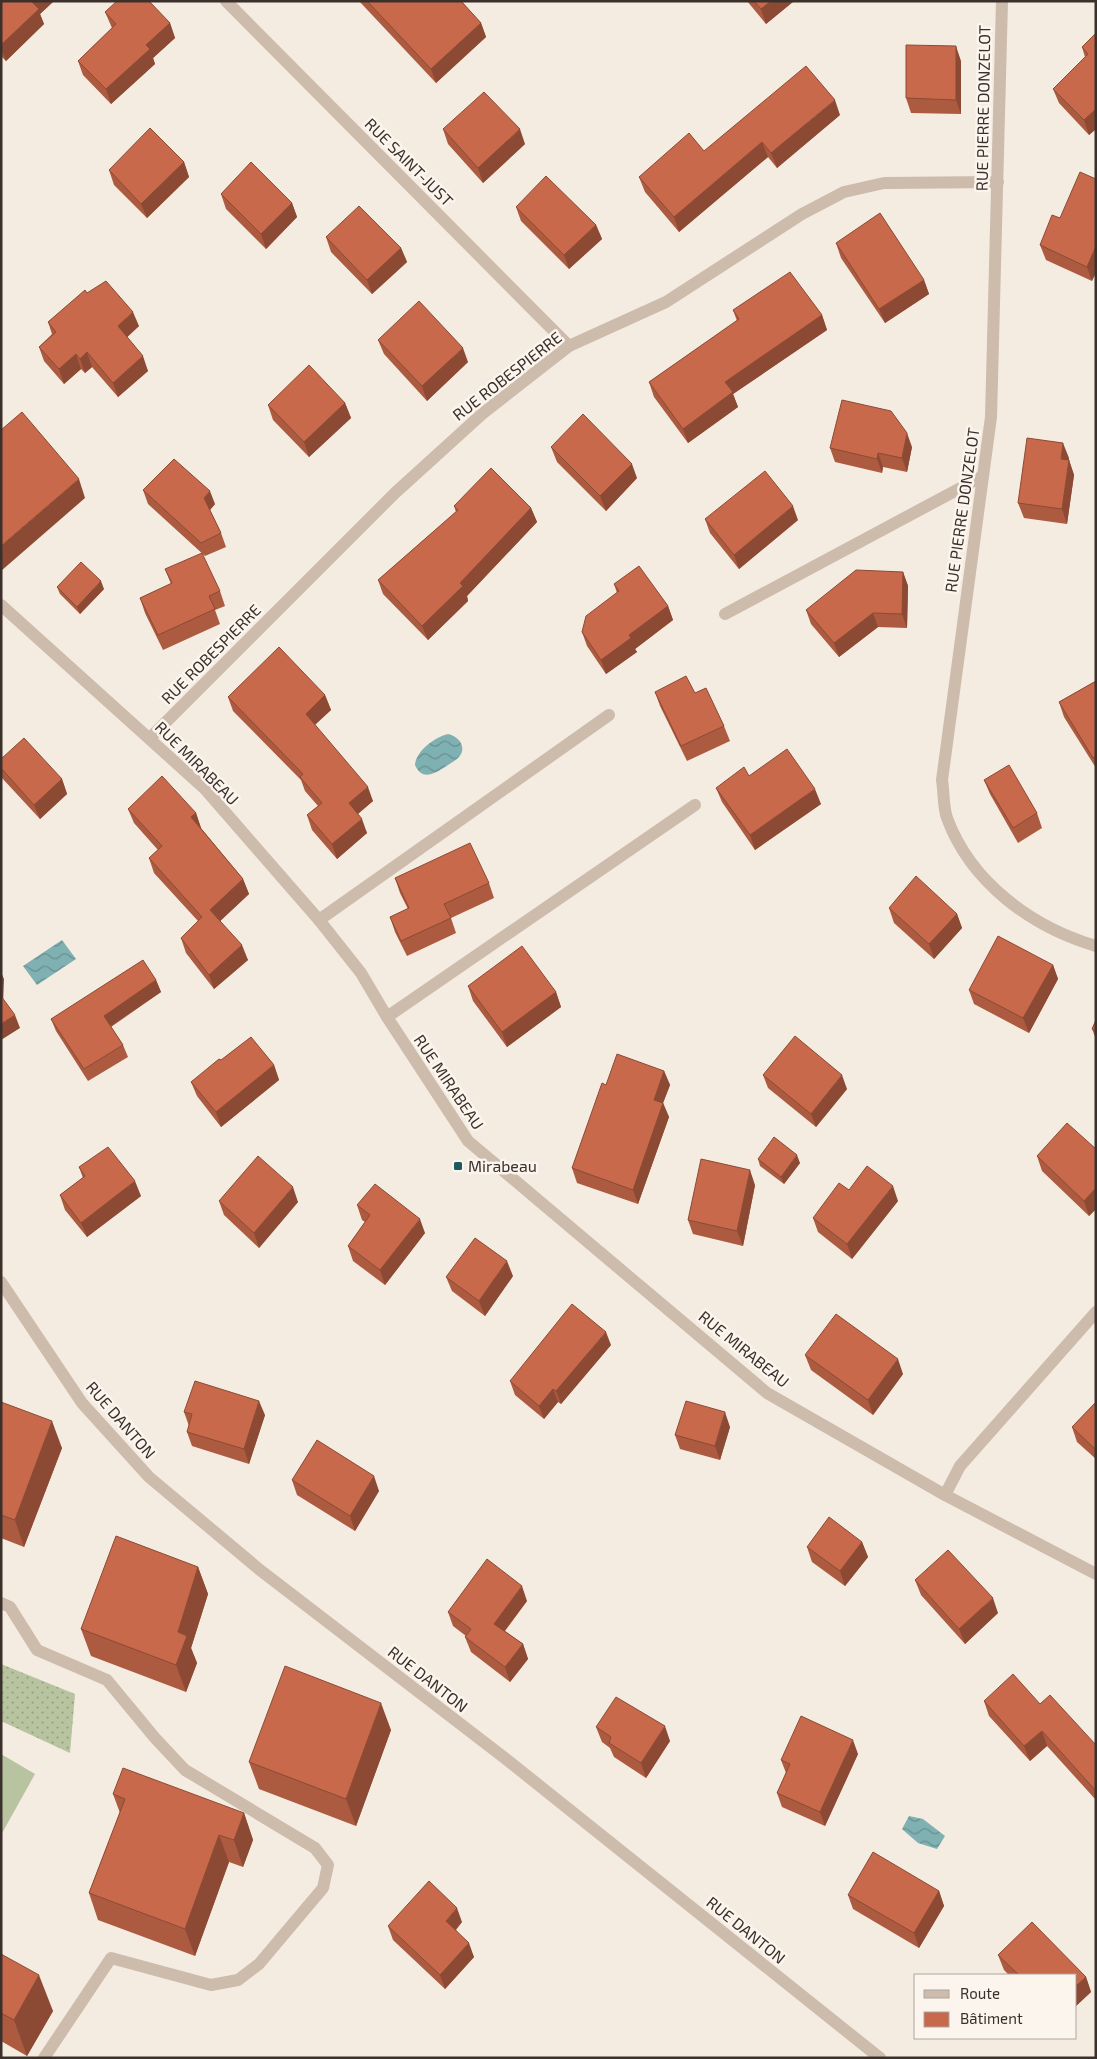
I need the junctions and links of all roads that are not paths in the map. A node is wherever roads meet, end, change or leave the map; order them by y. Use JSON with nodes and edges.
{"nodes":[{"id":1,"x":226,"y":1,"type":"edge"},
{"id":2,"x":1002,"y":1,"type":"edge"},
{"id":3,"x":998,"y":182,"type":"junction"},
{"id":4,"x":569,"y":346,"type":"junction"},
{"id":5,"x":984,"y":476,"type":"junction"},
{"id":6,"x":1,"y":605,"type":"edge"},
{"id":7,"x":725,"y":614,"type":"dead end"},
{"id":8,"x":609,"y":714,"type":"dead end"},
{"id":9,"x":150,"y":738,"type":"junction"},
{"id":10,"x":695,"y":805,"type":"dead end"},
{"id":11,"x":319,"y":920,"type":"junction"},
{"id":12,"x":1096,"y":946,"type":"edge"},
{"id":13,"x":387,"y":1017,"type":"junction"},
{"id":14,"x":1,"y":1282,"type":"edge"},
{"id":15,"x":1096,"y":1312,"type":"edge"},
{"id":16,"x":945,"y":1495,"type":"junction"},
{"id":17,"x":1096,"y":1574,"type":"edge"},
{"id":18,"x":1,"y":1603,"type":"edge"},
{"id":19,"x":44,"y":2058,"type":"edge"},
{"id":20,"x":880,"y":2058,"type":"edge"}],
"edges":[{"from":1,"to":4,"type":"street","name":"RUE SAINT-JUST"},
{"from":2,"to":3,"type":"street","name":"RUE PIERRE DONZELOT"},
{"from":3,"to":4,"type":"street","name":"RUE ROBESPIERRE"},
{"from":3,"to":5,"type":"street","name":"RUE PIERRE DONZELOT"},
{"from":4,"to":9,"type":"street","name":"RUE ROBESPIERRE"},
{"from":5,"to":7,"type":"street"},
{"from":5,"to":12,"type":"street","name":"RUE PIERRE DONZELOT"},
{"from":6,"to":9,"type":"street","name":"RUE MIRABEAU"},
{"from":8,"to":11,"type":"street"},
{"from":9,"to":11,"type":"street","name":"RUE MIRABEAU"},
{"from":10,"to":13,"type":"street"},
{"from":11,"to":13,"type":"street","name":"RUE MIRABEAU"},
{"from":13,"to":16,"type":"street","name":"RUE MIRABEAU"},
{"from":14,"to":20,"type":"street","name":"RUE DANTON"},
{"from":15,"to":16,"type":"street"},
{"from":16,"to":17,"type":"street","name":"RUE MIRABEAU"},
{"from":18,"to":19,"type":"street"}]}
